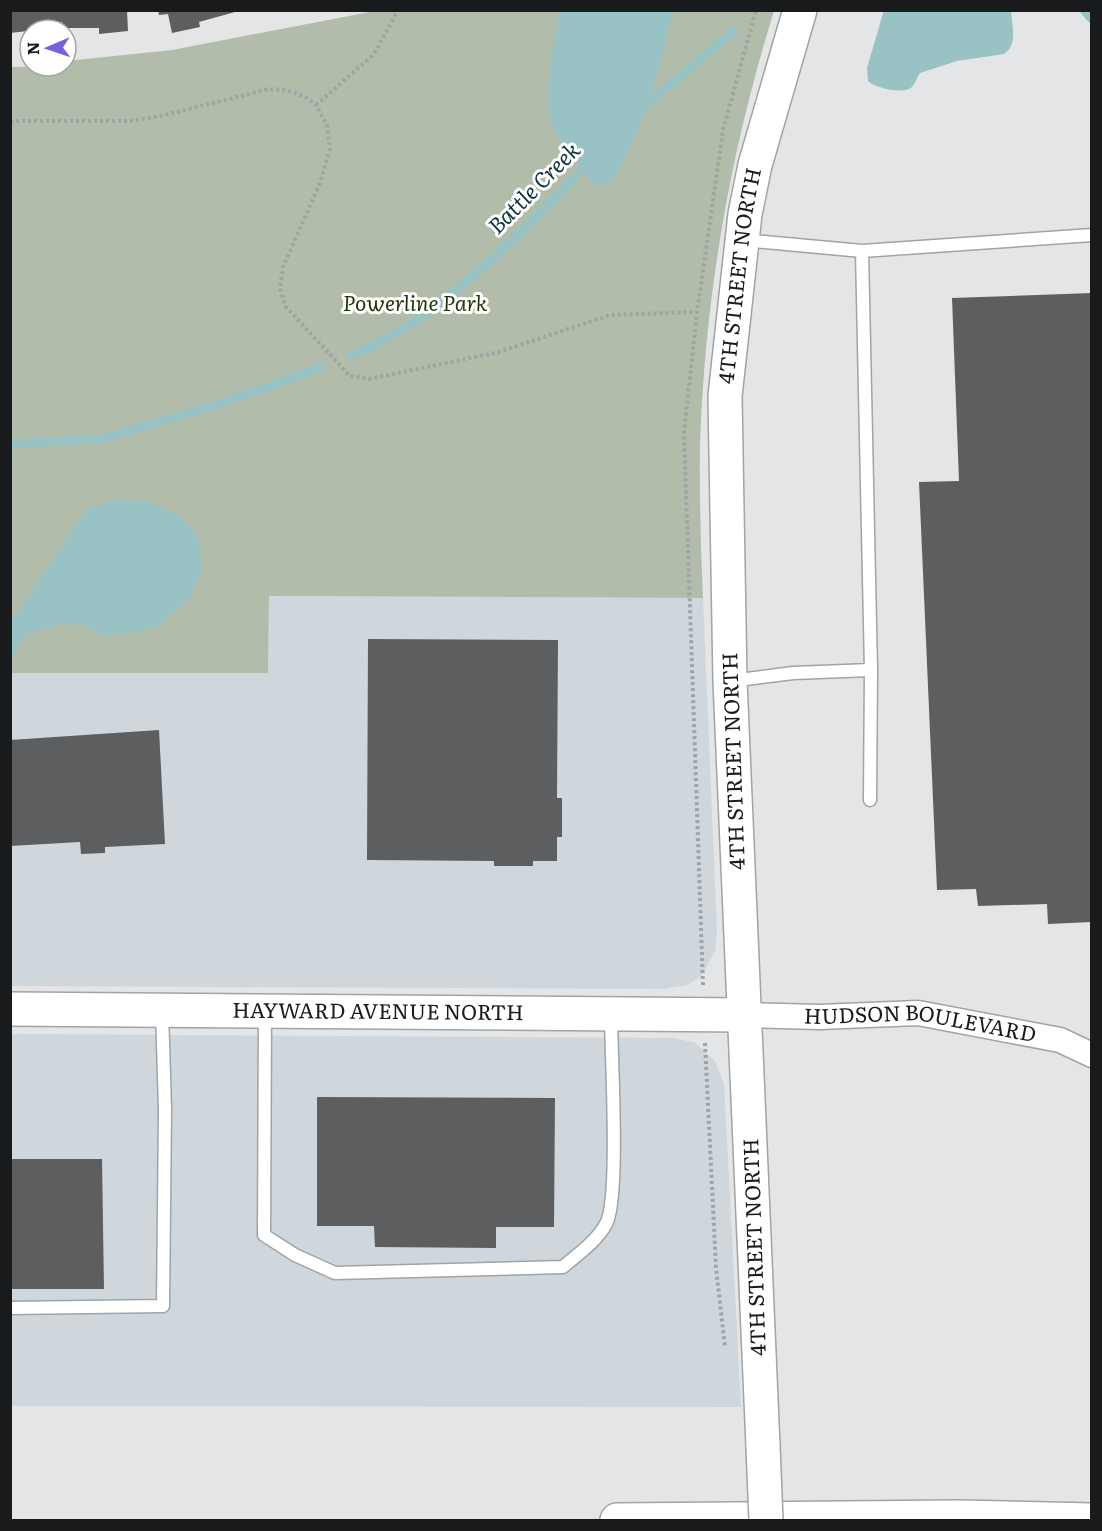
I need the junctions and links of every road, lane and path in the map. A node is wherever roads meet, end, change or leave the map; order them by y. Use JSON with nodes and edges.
{"nodes":[{"id":1,"x":398,"y":10,"type":"edge"},
{"id":2,"x":800,"y":10,"type":"edge"},
{"id":3,"x":316,"y":105,"type":"junction"},
{"id":4,"x":10,"y":121,"type":"edge"},
{"id":5,"x":1092,"y":236,"type":"edge"},
{"id":6,"x":742,"y":240,"type":"junction"},
{"id":7,"x":862,"y":251,"type":"junction"},
{"id":8,"x":697,"y":312,"type":"dead end"},
{"id":9,"x":871,"y":670,"type":"junction"},
{"id":10,"x":730,"y":681,"type":"junction"},
{"id":11,"x":870,"y":800,"type":"dead end"},
{"id":12,"x":10,"y":1009,"type":"edge"},
{"id":13,"x":162,"y":1010,"type":"junction"},
{"id":14,"x":264,"y":1010,"type":"junction"},
{"id":15,"x":611,"y":1012,"type":"junction"},
{"id":16,"x":744,"y":1016,"type":"junction"},
{"id":17,"x":1092,"y":1055,"type":"edge"},
{"id":18,"x":10,"y":1308,"type":"edge"},
{"id":19,"x":1092,"y":1520,"type":"edge"},
{"id":20,"x":617,"y":1521,"type":"edge"},
{"id":21,"x":766,"y":1521,"type":"edge"}],
"edges":[{"from":1,"to":3,"type":"path"},
{"from":2,"to":6,"type":"main road","name":"4TH STREET NORTH"},
{"from":3,"to":4,"type":"path"},
{"from":3,"to":8,"type":"path"},
{"from":5,"to":7,"type":"lane"},
{"from":6,"to":7,"type":"lane"},
{"from":6,"to":10,"type":"main road","name":"4TH STREET NORTH"},
{"from":7,"to":9,"type":"lane"},
{"from":9,"to":10,"type":"lane"},
{"from":9,"to":11,"type":"lane"},
{"from":10,"to":16,"type":"main road","name":"4TH STREET NORTH"},
{"from":12,"to":13,"type":"main road","name":"HAYWARD AVENUE NORTH"},
{"from":13,"to":14,"type":"main road","name":"HAYWARD AVENUE NORTH"},
{"from":13,"to":18,"type":"lane"},
{"from":14,"to":15,"type":"main road","name":"HAYWARD AVENUE NORTH"},
{"from":14,"to":15,"type":"lane"},
{"from":15,"to":16,"type":"main road","name":"HAYWARD AVENUE NORTH"},
{"from":16,"to":17,"type":"street","name":"HUDSON BOULEVARD"},
{"from":16,"to":21,"type":"main road","name":"4TH STREET NORTH","bridge":true},
{"from":19,"to":20,"type":"main road"}]}
